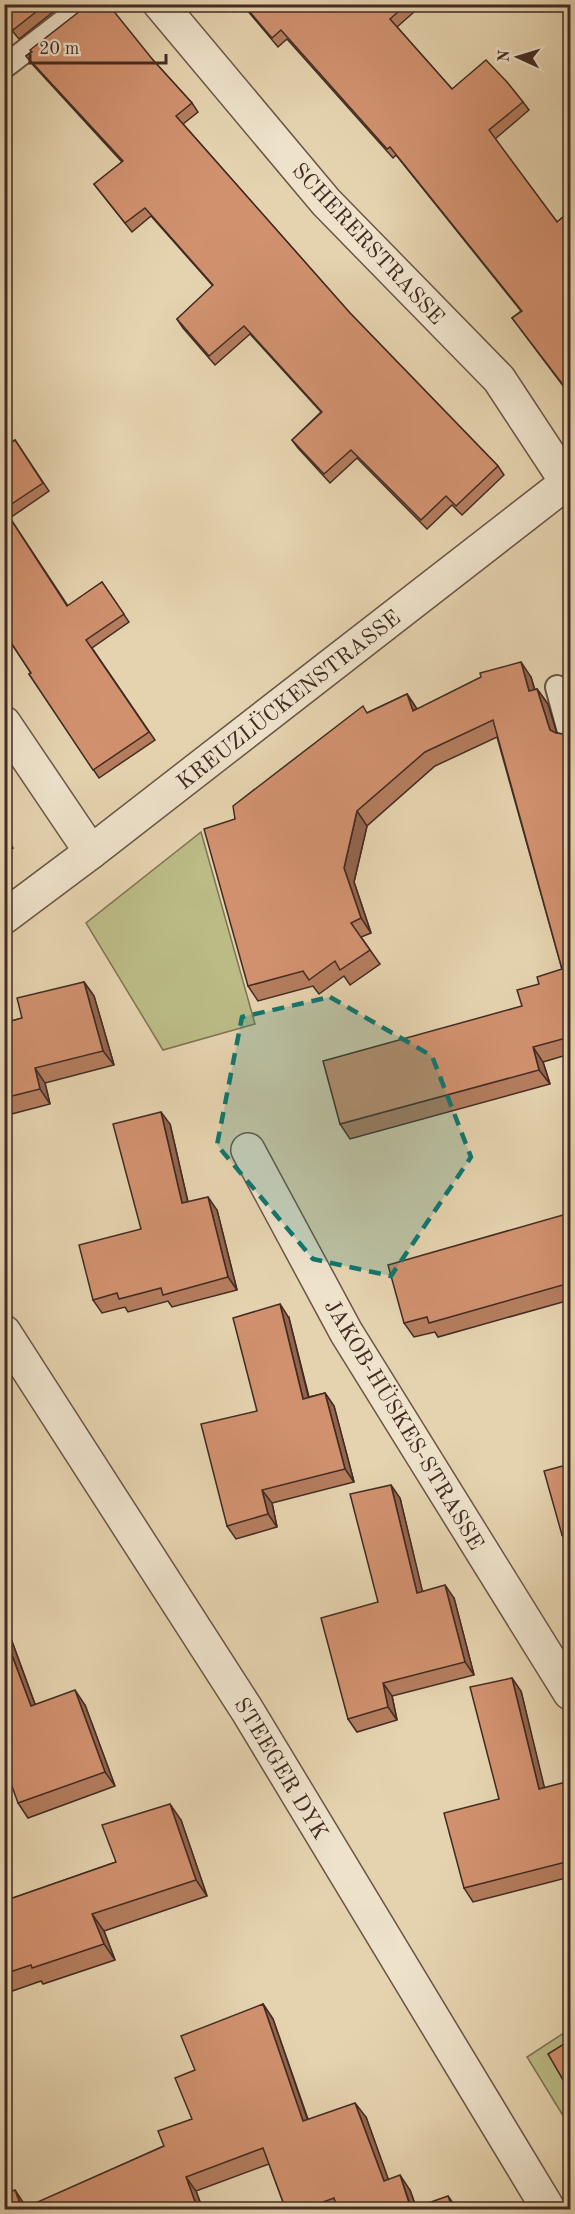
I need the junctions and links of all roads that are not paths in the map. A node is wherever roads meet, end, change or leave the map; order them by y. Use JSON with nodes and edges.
{"nodes":[{"id":1,"x":86,"y":4,"type":"edge"},
{"id":2,"x":160,"y":4,"type":"edge"},
{"id":3,"x":4,"y":67,"type":"edge"},
{"id":4,"x":570,"y":483,"type":"edge"},
{"id":5,"x":557,"y":687,"type":"dead end"},
{"id":6,"x":4,"y":723,"type":"edge"},
{"id":7,"x":570,"y":735,"type":"edge"},
{"id":8,"x":90,"y":852,"type":"junction"},
{"id":9,"x":4,"y":917,"type":"edge"},
{"id":10,"x":248,"y":1149,"type":"dead end"},
{"id":11,"x":4,"y":1332,"type":"edge"},
{"id":12,"x":570,"y":1693,"type":"edge"},
{"id":13,"x":549,"y":2210,"type":"edge"}],
"edges":[{"from":1,"to":3,"type":"lane"},
{"from":2,"to":4,"type":"street","name":"SCHERERSTRASSE"},
{"from":4,"to":8,"type":"street","name":"KREUZLÜCKENSTRASSE"},
{"from":5,"to":7,"type":"lane"},
{"from":6,"to":8,"type":"street"},
{"from":8,"to":9,"type":"street","name":"KREUZLÜCKENSTRASSE"},
{"from":10,"to":12,"type":"street","name":"JAKOB-HÜSKES-STRASSE"},
{"from":11,"to":13,"type":"street","name":"STEEGER DYK"}]}
